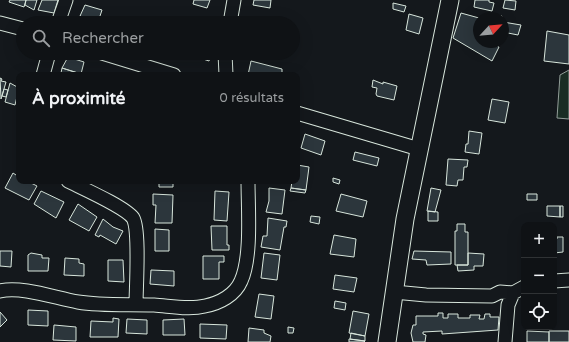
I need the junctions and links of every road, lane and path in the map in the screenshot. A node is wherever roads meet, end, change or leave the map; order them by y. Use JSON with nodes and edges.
{"nodes":[{"id":1,"x":66,"y":0,"type":"edge"},
{"id":2,"x":234,"y":0,"type":"edge"},
{"id":3,"x":450,"y":0,"type":"edge"},
{"id":4,"x":60,"y":16,"type":"edge"},
{"id":5,"x":231,"y":16,"type":"edge"},
{"id":6,"x":0,"y":23,"type":"edge"},
{"id":7,"x":16,"y":27,"type":"edge"},
{"id":8,"x":47,"y":60,"type":"edge"},
{"id":9,"x":125,"y":60,"type":"edge"},
{"id":10,"x":226,"y":60,"type":"edge"},
{"id":11,"x":44,"y":72,"type":"edge"},
{"id":12,"x":164,"y":72,"type":"edge"},
{"id":13,"x":226,"y":72,"type":"edge"},
{"id":14,"x":300,"y":114,"type":"edge"},
{"id":15,"x":419,"y":149,"type":"junction"},
{"id":16,"x":74,"y":184,"type":"edge"},
{"id":17,"x":248,"y":184,"type":"edge"},
{"id":18,"x":569,"y":280,"type":"edge"},
{"id":19,"x":557,"y":281,"type":"edge"},
{"id":20,"x":394,"y":288,"type":"junction"},
{"id":21,"x":0,"y":291,"type":"edge"},
{"id":22,"x":512,"y":291,"type":"edge"},
{"id":23,"x":136,"y":305,"type":"junction"},
{"id":24,"x":387,"y":342,"type":"edge"},
{"id":25,"x":505,"y":342,"type":"edge"}],
"edges":[{"from":1,"to":4,"type":"street"},
{"from":2,"to":5,"type":"street"},
{"from":3,"to":15,"type":"main road"},
{"from":6,"to":7,"type":"street"},
{"from":8,"to":11,"type":"street"},
{"from":9,"to":12,"type":"street"},
{"from":10,"to":13,"type":"street"},
{"from":14,"to":15,"type":"street"},
{"from":15,"to":20,"type":"main road"},
{"from":16,"to":23,"type":"street"},
{"from":17,"to":23,"type":"street"},
{"from":18,"to":19,"type":"street"},
{"from":20,"to":22,"type":"street"},
{"from":20,"to":24,"type":"main road"},
{"from":21,"to":23,"type":"street"},
{"from":22,"to":25,"type":"street"}]}
